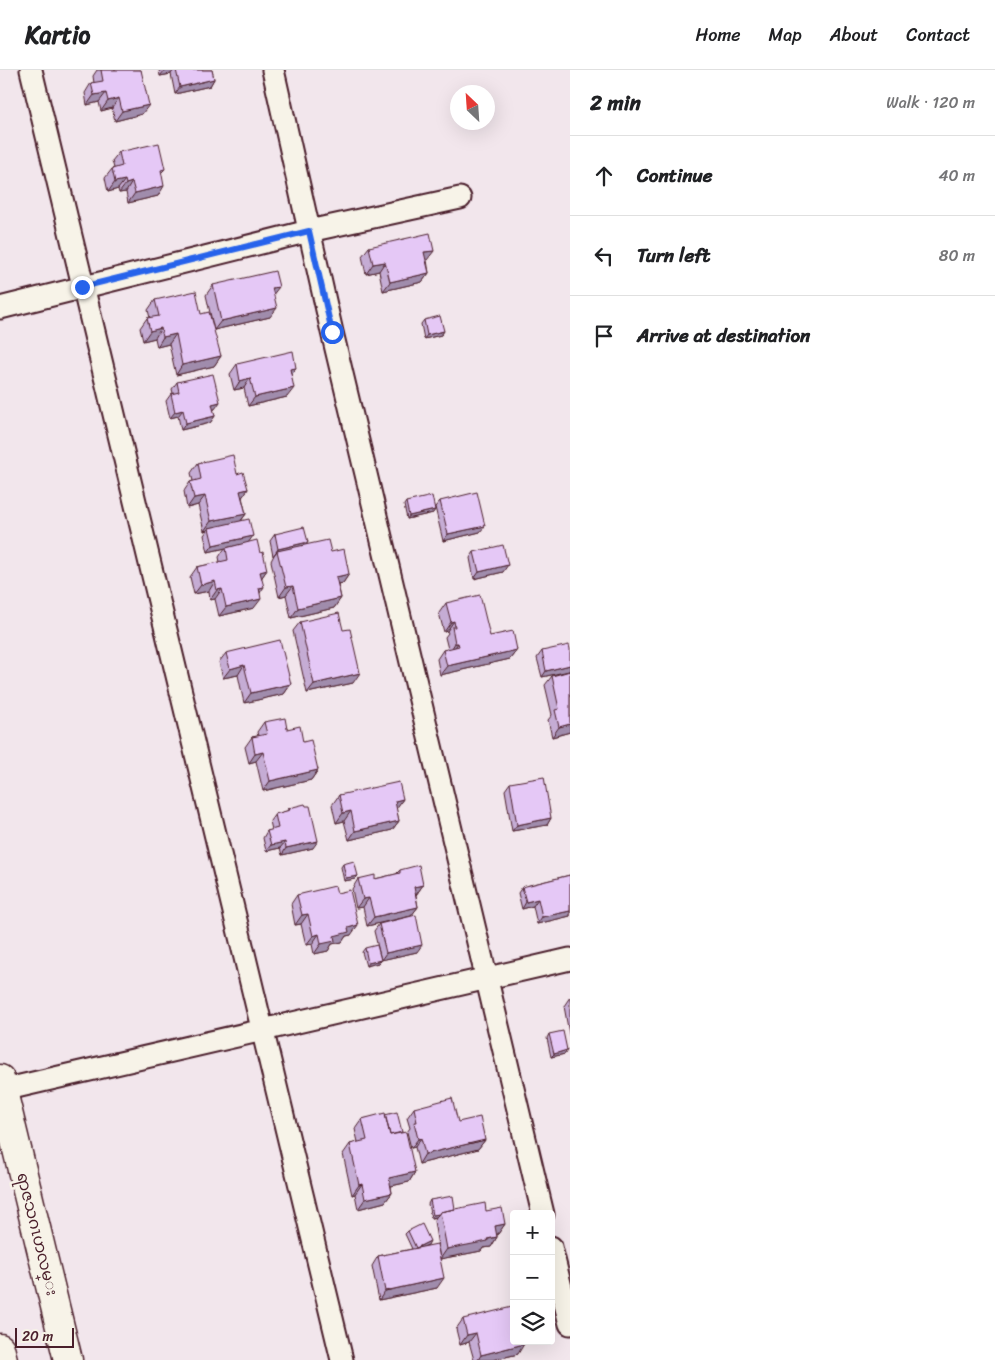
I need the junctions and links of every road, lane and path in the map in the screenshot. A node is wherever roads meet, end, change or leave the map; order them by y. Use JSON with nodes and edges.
{"nodes":[{"id":1,"x":31,"y":70,"type":"edge"},
{"id":2,"x":273,"y":70,"type":"edge"},
{"id":3,"x":460,"y":198,"type":"dead end"},
{"id":4,"x":309,"y":231,"type":"junction"},
{"id":5,"x":82,"y":287,"type":"junction"},
{"id":6,"x":0,"y":308,"type":"edge"},
{"id":7,"x":570,"y":959,"type":"edge"},
{"id":8,"x":486,"y":979,"type":"junction"},
{"id":9,"x":260,"y":1031,"type":"junction"},
{"id":10,"x":1,"y":1085,"type":"edge"},
{"id":11,"x":542,"y":1210,"type":"edge"},
{"id":12,"x":553,"y":1255,"type":"edge"},
{"id":13,"x":570,"y":1324,"type":"edge"},
{"id":14,"x":0,"y":1348,"type":"edge"},
{"id":15,"x":3,"y":1360,"type":"edge"},
{"id":16,"x":68,"y":1360,"type":"edge"},
{"id":17,"x":342,"y":1360,"type":"edge"}],
"edges":[{"from":1,"to":5,"type":"street"},
{"from":2,"to":4,"type":"street"},
{"from":3,"to":4,"type":"street"},
{"from":4,"to":5,"type":"street"},
{"from":4,"to":8,"type":"street"},
{"from":5,"to":6,"type":"street"},
{"from":5,"to":9,"type":"street"},
{"from":7,"to":8,"type":"street"},
{"from":8,"to":9,"type":"street"},
{"from":8,"to":11,"type":"street"},
{"from":9,"to":10,"type":"street"},
{"from":9,"to":17,"type":"street"},
{"from":10,"to":16,"type":"main road","name":"ရာဇသဂၤဟလမ္း"},
{"from":12,"to":13,"type":"street"},
{"from":14,"to":15,"type":"main road"}]}
